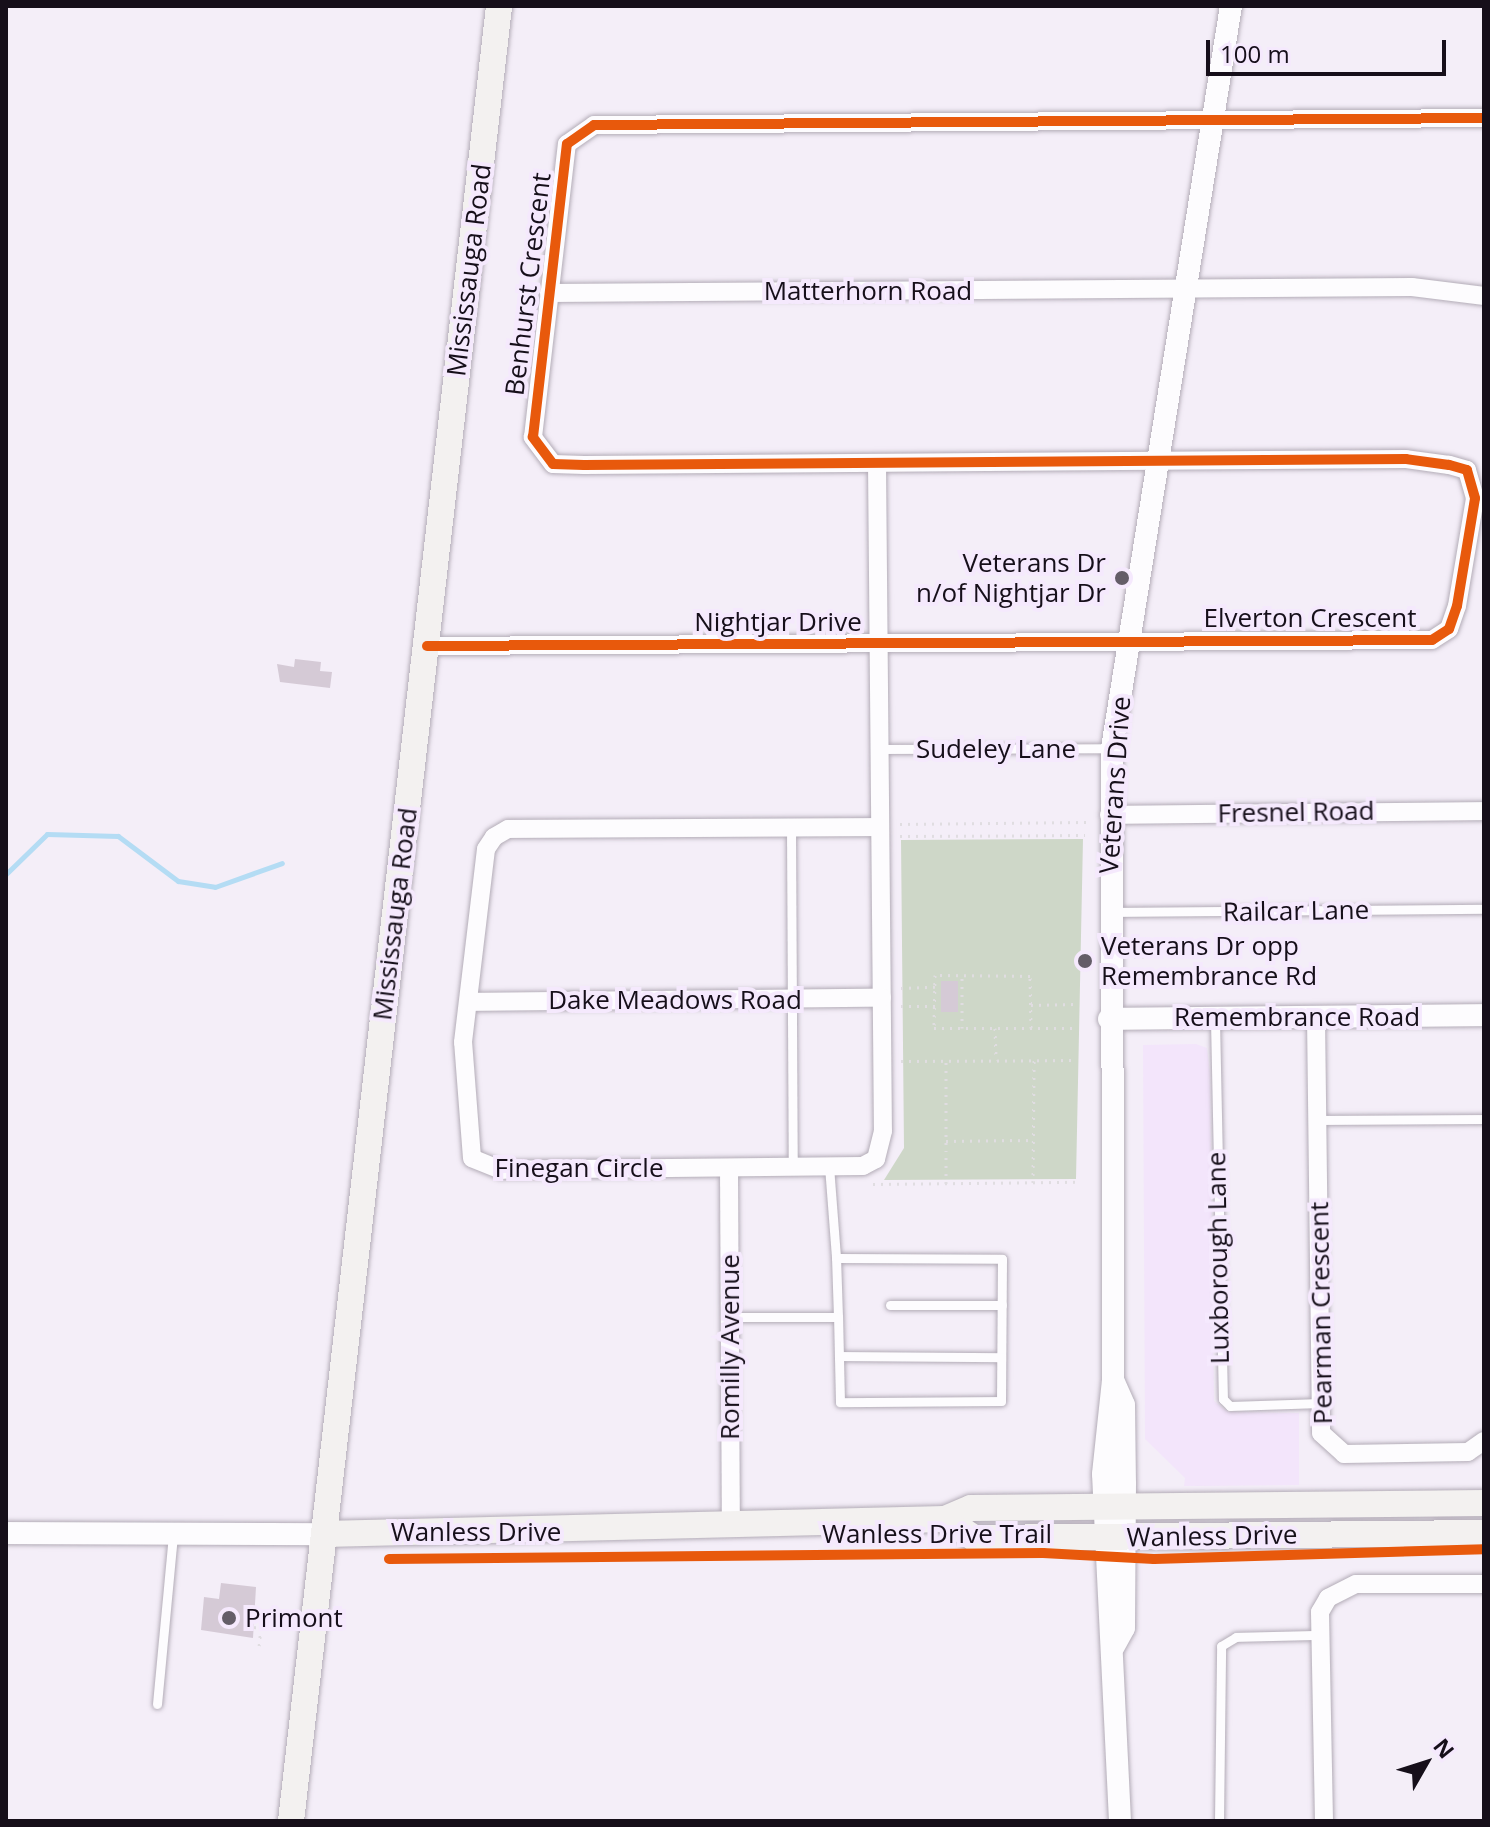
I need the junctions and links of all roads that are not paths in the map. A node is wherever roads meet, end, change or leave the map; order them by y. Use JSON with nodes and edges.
{"nodes":[{"id":1,"x":499,"y":6,"type":"edge"},
{"id":2,"x":1231,"y":6,"type":"edge"},
{"id":3,"x":1484,"y":118,"type":"edge"},
{"id":4,"x":1212,"y":120,"type":"junction"},
{"id":5,"x":1186,"y":288,"type":"junction"},
{"id":6,"x":549,"y":293,"type":"junction"},
{"id":7,"x":1484,"y":296,"type":"edge"},
{"id":8,"x":1162,"y":461,"type":"junction"},
{"id":9,"x":877,"y":463,"type":"junction"},
{"id":10,"x":1130,"y":640,"type":"junction"},
{"id":11,"x":879,"y":644,"type":"junction"},
{"id":12,"x":427,"y":646,"type":"junction"},
{"id":13,"x":1112,"y":748,"type":"junction"},
{"id":14,"x":880,"y":749,"type":"junction"},
{"id":15,"x":1484,"y":811,"type":"edge"},
{"id":16,"x":1109,"y":815,"type":"junction"},
{"id":17,"x":791,"y":827,"type":"junction"},
{"id":18,"x":879,"y":827,"type":"junction"},
{"id":19,"x":1484,"y":909,"type":"edge"},
{"id":20,"x":1107,"y":913,"type":"junction"},
{"id":21,"x":882,"y":998,"type":"junction"},
{"id":22,"x":792,"y":999,"type":"junction"},
{"id":23,"x":469,"y":1002,"type":"junction"},
{"id":24,"x":1484,"y":1015,"type":"edge"},
{"id":25,"x":1215,"y":1017,"type":"junction"},
{"id":26,"x":1316,"y":1017,"type":"junction"},
{"id":27,"x":1109,"y":1019,"type":"junction"},
{"id":28,"x":1484,"y":1119,"type":"edge"},
{"id":29,"x":1318,"y":1120,"type":"junction"},
{"id":30,"x":829,"y":1166,"type":"junction"},
{"id":31,"x":793,"y":1167,"type":"junction"},
{"id":32,"x":729,"y":1168,"type":"junction"},
{"id":33,"x":836,"y":1258,"type":"junction"},
{"id":34,"x":890,"y":1305,"type":"dead end"},
{"id":35,"x":1002,"y":1305,"type":"junction"},
{"id":36,"x":730,"y":1317,"type":"junction"},
{"id":37,"x":838,"y":1317,"type":"junction"},
{"id":38,"x":840,"y":1356,"type":"junction"},
{"id":39,"x":1001,"y":1357,"type":"junction"},
{"id":40,"x":1321,"y":1403,"type":"junction"},
{"id":41,"x":1484,"y":1441,"type":"edge"},
{"id":42,"x":1484,"y":1503,"type":"edge"},
{"id":43,"x":1114,"y":1507,"type":"junction"},
{"id":44,"x":945,"y":1519,"type":"junction"},
{"id":45,"x":731,"y":1526,"type":"junction"},
{"id":46,"x":173,"y":1531,"type":"junction"},
{"id":47,"x":6,"y":1533,"type":"edge"},
{"id":48,"x":1484,"y":1533,"type":"edge"},
{"id":49,"x":324,"y":1534,"type":"junction"},
{"id":50,"x":1114,"y":1537,"type":"junction"},
{"id":51,"x":1484,"y":1584,"type":"edge"},
{"id":52,"x":1320,"y":1635,"type":"junction"},
{"id":53,"x":157,"y":1704,"type":"dead end"},
{"id":54,"x":291,"y":1821,"type":"edge"},
{"id":55,"x":1120,"y":1821,"type":"edge"},
{"id":56,"x":1219,"y":1821,"type":"edge"},
{"id":57,"x":1324,"y":1821,"type":"edge"}],
"edges":[{"from":1,"to":12,"type":"main road","name":"Mississauga Road"},
{"from":2,"to":4,"type":"street","name":"Veterans Drive"},
{"from":3,"to":4,"type":"street","name":"Benhurst Crescent"},
{"from":4,"to":5,"type":"street","name":"Veterans Drive"},
{"from":4,"to":6,"type":"street","name":"Benhurst Crescent"},
{"from":5,"to":6,"type":"street","name":"Matterhorn Road"},
{"from":5,"to":7,"type":"street","name":"Matterhorn Road"},
{"from":5,"to":8,"type":"street","name":"Veterans Drive"},
{"from":6,"to":9,"type":"street","name":"Benhurst Crescent"},
{"from":8,"to":9,"type":"street","name":"Benhurst Crescent"},
{"from":8,"to":10,"type":"street","name":"Veterans Drive"},
{"from":8,"to":10,"type":"street","name":"Elverton Crescent"},
{"from":9,"to":11,"type":"street","name":"Finegan Circle"},
{"from":10,"to":11,"type":"street","name":"Nightjar Drive"},
{"from":10,"to":13,"type":"street","name":"Veterans Drive"},
{"from":11,"to":12,"type":"street","name":"Nightjar Drive"},
{"from":11,"to":14,"type":"street","name":"Finegan Circle"},
{"from":12,"to":49,"type":"main road","name":"Mississauga Road"},
{"from":13,"to":14,"type":"lane","name":"Sudeley Lane"},
{"from":13,"to":16,"type":"street","name":"Veterans Drive"},
{"from":14,"to":18,"type":"street","name":"Finegan Circle"},
{"from":15,"to":16,"type":"street","name":"Fresnel Road"},
{"from":16,"to":20,"type":"street","name":"Veterans Drive"},
{"from":17,"to":18,"type":"street","name":"Finegan Circle"},
{"from":17,"to":22,"type":"lane"},
{"from":17,"to":23,"type":"street","name":"Finegan Circle"},
{"from":18,"to":21,"type":"street","name":"Finegan Circle"},
{"from":19,"to":20,"type":"lane","name":"Railcar Lane"},
{"from":20,"to":27,"type":"street","name":"Veterans Drive"},
{"from":21,"to":22,"type":"street","name":"Dake Meadows Road"},
{"from":21,"to":30,"type":"street","name":"Finegan Circle"},
{"from":22,"to":23,"type":"street","name":"Dake Meadows Road"},
{"from":22,"to":31,"type":"lane"},
{"from":23,"to":32,"type":"street","name":"Finegan Circle"},
{"from":24,"to":26,"type":"street","name":"Remembrance Road"},
{"from":25,"to":26,"type":"street","name":"Remembrance Road"},
{"from":25,"to":27,"type":"street","name":"Remembrance Road"},
{"from":25,"to":40,"type":"lane","name":"Luxborough Lane"},
{"from":26,"to":29,"type":"street","name":"Pearman Crescent"},
{"from":27,"to":43,"type":"street","name":"Veterans Drive"},
{"from":28,"to":29,"type":"lane"},
{"from":29,"to":40,"type":"street","name":"Pearman Crescent"},
{"from":30,"to":31,"type":"street","name":"Finegan Circle"},
{"from":30,"to":33,"type":"lane"},
{"from":31,"to":32,"type":"street","name":"Finegan Circle"},
{"from":32,"to":36,"type":"street","name":"Romilly Avenue"},
{"from":33,"to":35,"type":"lane"},
{"from":33,"to":37,"type":"lane"},
{"from":34,"to":35,"type":"lane"},
{"from":35,"to":39,"type":"lane"},
{"from":36,"to":37,"type":"lane"},
{"from":36,"to":45,"type":"street","name":"Romilly Avenue"},
{"from":37,"to":38,"type":"lane"},
{"from":38,"to":39,"type":"lane"},
{"from":38,"to":39,"type":"lane"},
{"from":40,"to":41,"type":"street","name":"Pearman Crescent"},
{"from":42,"to":43,"type":"main road","name":"Wanless Drive"},
{"from":43,"to":44,"type":"main road","name":"Wanless Drive"},
{"from":43,"to":50,"type":"street","name":"Veterans Drive"},
{"from":44,"to":45,"type":"main road","name":"Wanless Drive"},
{"from":44,"to":50,"type":"main road","name":"Wanless Drive"},
{"from":45,"to":49,"type":"main road","name":"Wanless Drive"},
{"from":46,"to":47,"type":"street","name":"Wanless Drive"},
{"from":46,"to":49,"type":"street","name":"Wanless Drive"},
{"from":46,"to":53,"type":"lane"},
{"from":48,"to":50,"type":"main road","name":"Wanless Drive"},
{"from":49,"to":54,"type":"main road","name":"Mississauga Road"},
{"from":50,"to":55,"type":"street","name":"Veterans Drive"},
{"from":51,"to":52,"type":"street"},
{"from":52,"to":56,"type":"lane"},
{"from":52,"to":57,"type":"street"}]}
